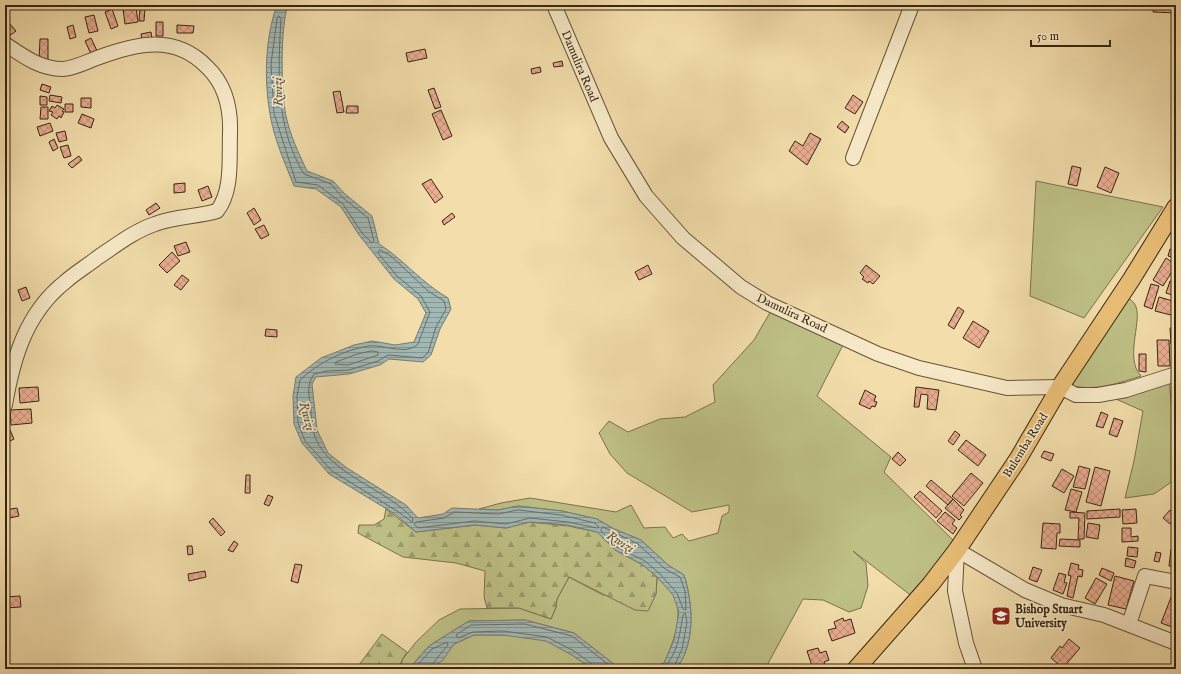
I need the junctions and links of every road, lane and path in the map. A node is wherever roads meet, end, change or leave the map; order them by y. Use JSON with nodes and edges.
{"nodes":[{"id":1,"x":554,"y":5,"type":"edge"},
{"id":2,"x":912,"y":5,"type":"edge"},
{"id":3,"x":5,"y":44,"type":"edge"},
{"id":4,"x":853,"y":158,"type":"dead end"},
{"id":5,"x":1176,"y":207,"type":"edge"},
{"id":6,"x":1176,"y":374,"type":"edge"},
{"id":7,"x":1060,"y":387,"type":"junction"},
{"id":8,"x":5,"y":405,"type":"edge"},
{"id":9,"x":957,"y":550,"type":"junction"},
{"id":10,"x":1176,"y":582,"type":"edge"},
{"id":11,"x":1129,"y":624,"type":"junction"},
{"id":12,"x":1176,"y":643,"type":"edge"},
{"id":13,"x":856,"y":669,"type":"edge"},
{"id":14,"x":975,"y":669,"type":"edge"}],
"edges":[{"from":1,"to":7,"type":"street","name":"Damulira Road"},
{"from":2,"to":4,"type":"street"},
{"from":3,"to":8,"type":"street"},
{"from":5,"to":7,"type":"main road","name":"Bulemba Road"},
{"from":6,"to":7,"type":"street","name":"Damulira Road"},
{"from":7,"to":9,"type":"main road","name":"Bulemba Road"},
{"from":9,"to":11,"type":"street"},
{"from":9,"to":13,"type":"main road","name":"Bulemba Road"},
{"from":9,"to":14,"type":"street"},
{"from":10,"to":11,"type":"street"},
{"from":11,"to":12,"type":"street"}]}
